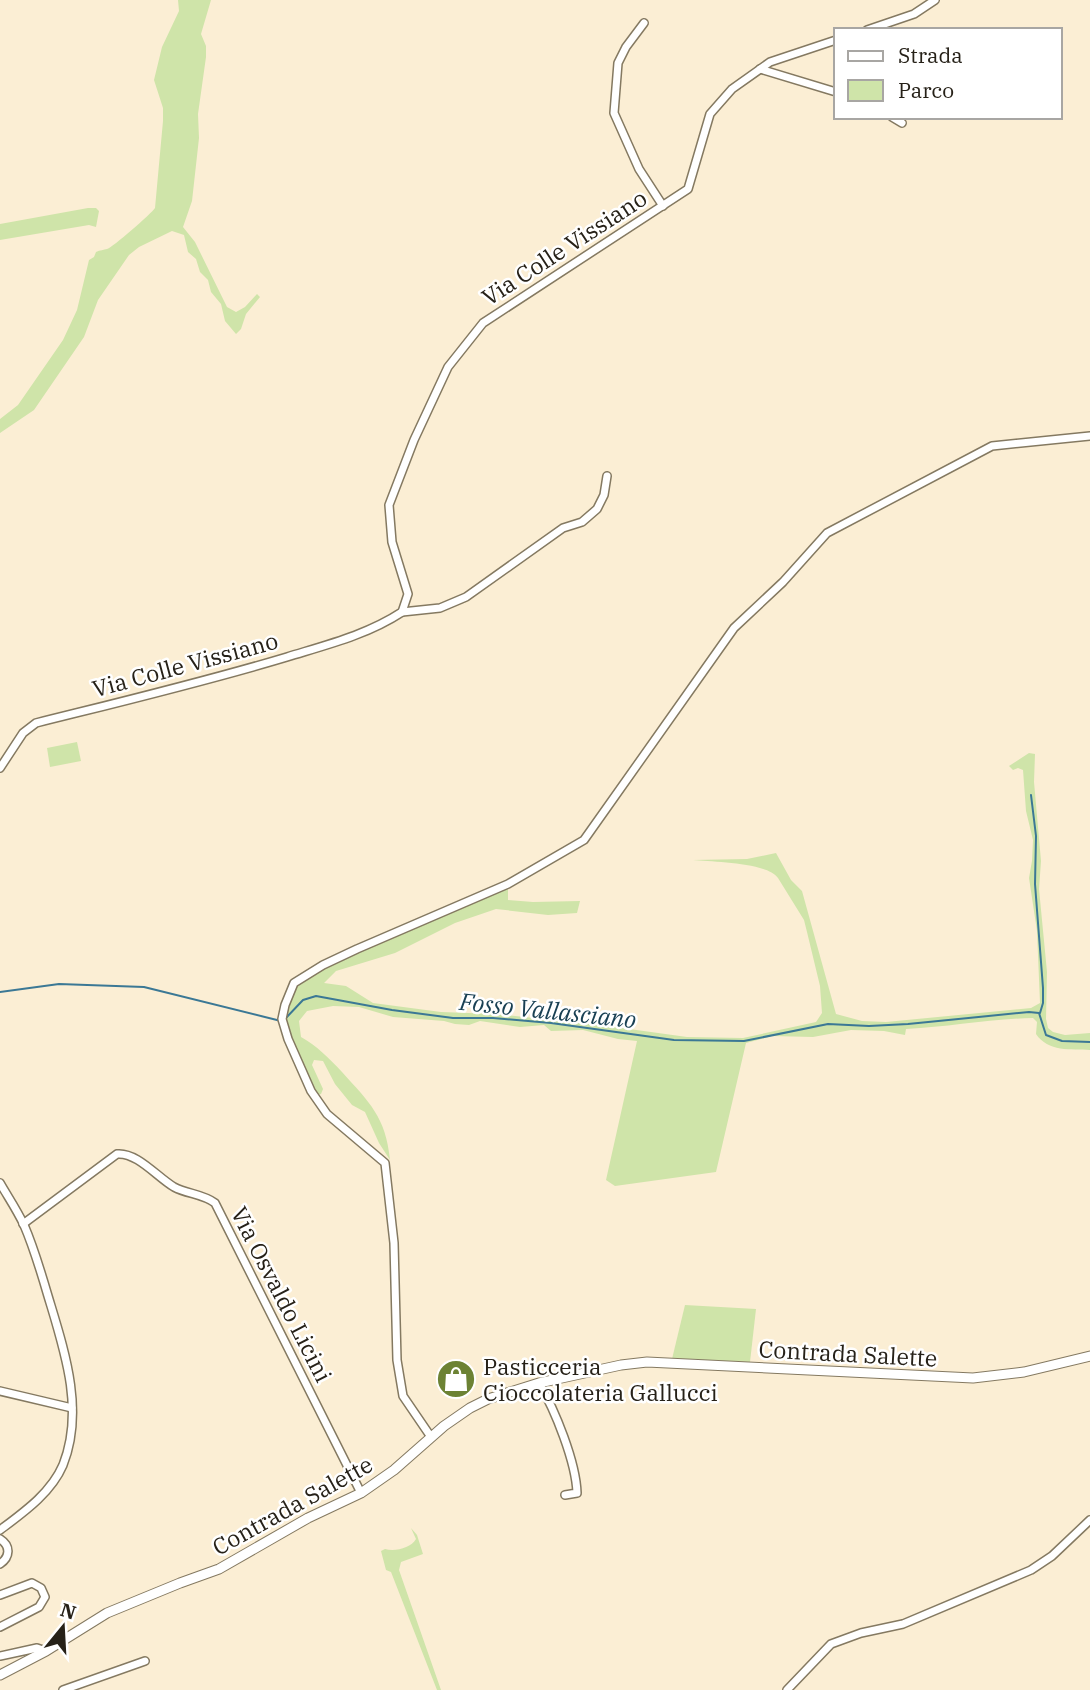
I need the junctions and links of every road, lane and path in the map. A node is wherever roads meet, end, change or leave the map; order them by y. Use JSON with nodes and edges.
{"nodes":[{"id":1,"x":935,"y":0,"type":"edge"},
{"id":2,"x":644,"y":23,"type":"dead end"},
{"id":3,"x":873,"y":28,"type":"edge"},
{"id":4,"x":834,"y":41,"type":"edge"},
{"id":5,"x":760,"y":69,"type":"junction"},
{"id":6,"x":834,"y":91,"type":"edge"},
{"id":7,"x":895,"y":119,"type":"edge"},
{"id":8,"x":902,"y":123,"type":"dead end"},
{"id":9,"x":663,"y":206,"type":"junction"},
{"id":10,"x":1090,"y":436,"type":"edge"},
{"id":11,"x":607,"y":477,"type":"dead end"},
{"id":12,"x":402,"y":612,"type":"junction"},
{"id":13,"x":0,"y":768,"type":"edge"},
{"id":14,"x":0,"y":1183,"type":"edge"},
{"id":15,"x":23,"y":1224,"type":"junction"},
{"id":16,"x":1090,"y":1356,"type":"edge"},
{"id":17,"x":539,"y":1383,"type":"junction"},
{"id":18,"x":0,"y":1391,"type":"edge"},
{"id":19,"x":72,"y":1408,"type":"junction"},
{"id":20,"x":431,"y":1437,"type":"junction"},
{"id":21,"x":361,"y":1493,"type":"junction"},
{"id":22,"x":565,"y":1495,"type":"dead end"},
{"id":23,"x":1090,"y":1520,"type":"edge"},
{"id":24,"x":0,"y":1530,"type":"edge"},
{"id":25,"x":0,"y":1539,"type":"edge"},
{"id":26,"x":0,"y":1564,"type":"edge"},
{"id":27,"x":0,"y":1595,"type":"edge"},
{"id":28,"x":0,"y":1627,"type":"edge"},
{"id":29,"x":46,"y":1651,"type":"junction"},
{"id":30,"x":0,"y":1656,"type":"edge"},
{"id":31,"x":145,"y":1661,"type":"dead end"},
{"id":32,"x":0,"y":1675,"type":"edge"},
{"id":33,"x":63,"y":1690,"type":"edge"},
{"id":34,"x":787,"y":1690,"type":"edge"}],
"edges":[{"from":1,"to":3,"type":"street"},
{"from":2,"to":9,"type":"street"},
{"from":4,"to":5,"type":"street","name":"Via Colle Vissiano"},
{"from":5,"to":6,"type":"street"},
{"from":5,"to":9,"type":"street","name":"Via Colle Vissiano"},
{"from":7,"to":8,"type":"street"},
{"from":9,"to":12,"type":"street","name":"Via Colle Vissiano"},
{"from":10,"to":20,"type":"street"},
{"from":11,"to":12,"type":"street"},
{"from":12,"to":13,"type":"street","name":"Via Colle Vissiano"},
{"from":14,"to":15,"type":"street"},
{"from":15,"to":19,"type":"street"},
{"from":15,"to":21,"type":"street","name":"Via Osvaldo Licini"},
{"from":16,"to":17,"type":"main road","name":"Contrada Salette"},
{"from":17,"to":20,"type":"main road","name":"Contrada Salette"},
{"from":17,"to":22,"type":"street"},
{"from":18,"to":19,"type":"street"},
{"from":19,"to":24,"type":"street"},
{"from":20,"to":21,"type":"main road","name":"Contrada Salette"},
{"from":21,"to":29,"type":"main road","name":"Contrada Salette"},
{"from":23,"to":34,"type":"street"},
{"from":25,"to":26,"type":"street"},
{"from":27,"to":28,"type":"street"},
{"from":29,"to":30,"type":"street"},
{"from":29,"to":32,"type":"main road","name":"Contrada Salette"},
{"from":31,"to":33,"type":"street"}]}
